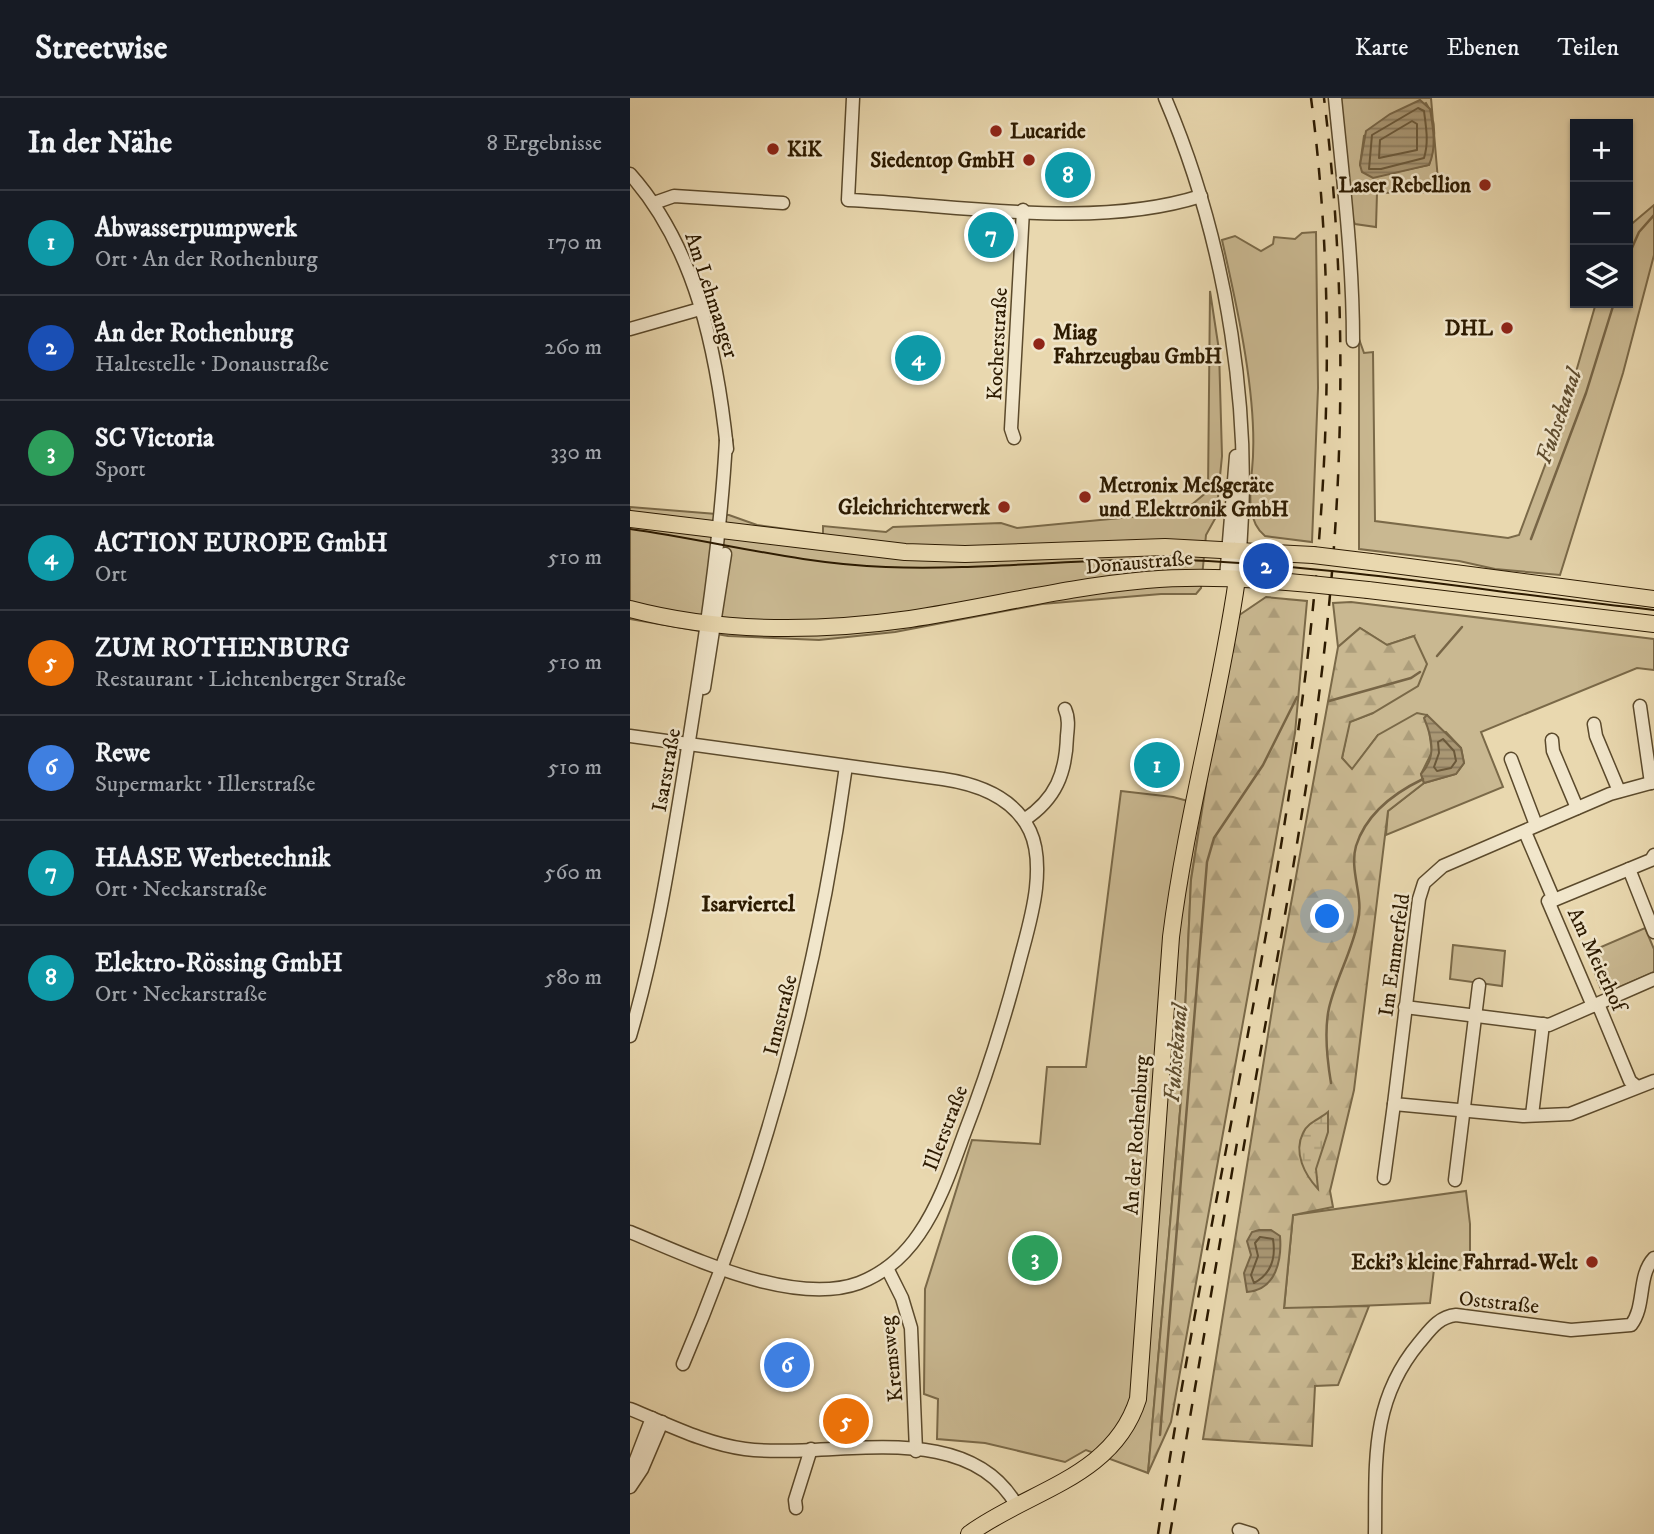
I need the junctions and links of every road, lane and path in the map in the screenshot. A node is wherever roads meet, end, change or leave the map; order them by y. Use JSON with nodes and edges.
{"nodes":[{"id":1,"x":853,"y":98,"type":"edge"},
{"id":2,"x":1165,"y":98,"type":"edge"},
{"id":3,"x":1335,"y":98,"type":"edge"},
{"id":4,"x":630,"y":174,"type":"edge"},
{"id":5,"x":1201,"y":196,"type":"junction"},
{"id":6,"x":654,"y":203,"type":"junction"},
{"id":7,"x":783,"y":203,"type":"dead end"},
{"id":8,"x":1023,"y":210,"type":"junction"},
{"id":9,"x":700,"y":309,"type":"junction"},
{"id":10,"x":630,"y":329,"type":"edge"},
{"id":11,"x":1353,"y":341,"type":"dead end"},
{"id":12,"x":1014,"y":438,"type":"dead end"},
{"id":13,"x":630,"y":519,"type":"edge"},
{"id":14,"x":724,"y":532,"type":"junction"},
{"id":15,"x":1235,"y":549,"type":"junction"},
{"id":16,"x":1232,"y":578,"type":"junction"},
{"id":17,"x":1654,"y":600,"type":"edge"},
{"id":18,"x":630,"y":609,"type":"edge"},
{"id":19,"x":711,"y":624,"type":"junction"},
{"id":20,"x":1654,"y":624,"type":"edge"},
{"id":21,"x":1640,"y":706,"type":"dead end"},
{"id":22,"x":1065,"y":709,"type":"dead end"},
{"id":23,"x":1594,"y":724,"type":"dead end"},
{"id":24,"x":630,"y":736,"type":"edge"},
{"id":25,"x":1552,"y":740,"type":"dead end"},
{"id":26,"x":690,"y":744,"type":"junction"},
{"id":27,"x":1511,"y":759,"type":"dead end"},
{"id":28,"x":846,"y":766,"type":"junction"},
{"id":29,"x":1652,"y":783,"type":"edge"},
{"id":30,"x":1619,"y":791,"type":"junction"},
{"id":31,"x":1577,"y":808,"type":"junction"},
{"id":32,"x":1024,"y":820,"type":"junction"},
{"id":33,"x":1530,"y":829,"type":"junction"},
{"id":34,"x":1654,"y":855,"type":"edge"},
{"id":35,"x":1629,"y":869,"type":"junction"},
{"id":36,"x":1554,"y":900,"type":"junction"},
{"id":37,"x":1654,"y":932,"type":"edge"},
{"id":38,"x":1654,"y":979,"type":"edge"},
{"id":39,"x":1479,"y":985,"type":"dead end"},
{"id":40,"x":1598,"y":1004,"type":"junction"},
{"id":41,"x":1405,"y":1007,"type":"junction"},
{"id":42,"x":1475,"y":1016,"type":"junction"},
{"id":43,"x":1543,"y":1024,"type":"junction"},
{"id":44,"x":630,"y":1036,"type":"edge"},
{"id":45,"x":1654,"y":1081,"type":"edge"},
{"id":46,"x":1636,"y":1086,"type":"junction"},
{"id":47,"x":1394,"y":1104,"type":"junction"},
{"id":48,"x":1464,"y":1110,"type":"junction"},
{"id":49,"x":1532,"y":1115,"type":"junction"},
{"id":50,"x":1384,"y":1178,"type":"dead end"},
{"id":51,"x":1455,"y":1181,"type":"dead end"},
{"id":52,"x":630,"y":1232,"type":"edge"},
{"id":53,"x":1654,"y":1258,"type":"edge"},
{"id":54,"x":723,"y":1267,"type":"junction"},
{"id":55,"x":887,"y":1268,"type":"junction"},
{"id":56,"x":683,"y":1364,"type":"dead end"},
{"id":57,"x":630,"y":1409,"type":"edge"},
{"id":58,"x":657,"y":1420,"type":"junction"},
{"id":59,"x":811,"y":1449,"type":"junction"},
{"id":60,"x":916,"y":1451,"type":"junction"},
{"id":61,"x":630,"y":1475,"type":"edge"},
{"id":62,"x":630,"y":1487,"type":"edge"},
{"id":63,"x":1017,"y":1506,"type":"junction"},
{"id":64,"x":796,"y":1508,"type":"dead end"},
{"id":65,"x":969,"y":1534,"type":"edge"},
{"id":66,"x":1375,"y":1534,"type":"edge"}],
"edges":[{"from":1,"to":8,"type":"street"},
{"from":2,"to":5,"type":"street"},
{"from":3,"to":11,"type":"street"},
{"from":4,"to":6,"type":"street","name":"Am Lehmanger"},
{"from":5,"to":8,"type":"street"},
{"from":5,"to":15,"type":"street"},
{"from":6,"to":7,"type":"street"},
{"from":6,"to":9,"type":"street","name":"Am Lehmanger"},
{"from":8,"to":12,"type":"street","name":"Kocherstraße"},
{"from":9,"to":10,"type":"street"},
{"from":9,"to":14,"type":"street","name":"Am Lehmanger"},
{"from":13,"to":14,"type":"main road","name":"Donaustraße"},
{"from":14,"to":15,"type":"main road","name":"Donaustraße"},
{"from":14,"to":19,"type":"street","name":"Isarstraße"},
{"from":15,"to":16,"type":"street"},
{"from":15,"to":17,"type":"main road","name":"Donaustraße","bridge":true},
{"from":16,"to":19,"type":"main road","name":"Donaustraße"},
{"from":16,"to":20,"type":"main road","name":"Donaustraße","bridge":true},
{"from":16,"to":63,"type":"main road","name":"An der Rothenburg"},
{"from":18,"to":19,"type":"main road","name":"Donaustraße"},
{"from":19,"to":26,"type":"street","name":"Isarstraße"},
{"from":21,"to":29,"type":"street"},
{"from":22,"to":32,"type":"street"},
{"from":23,"to":30,"type":"street"},
{"from":24,"to":26,"type":"street","name":"Illerstraße"},
{"from":25,"to":31,"type":"street"},
{"from":26,"to":28,"type":"street","name":"Illerstraße"},
{"from":26,"to":44,"type":"street","name":"Isarstraße"},
{"from":27,"to":33,"type":"street","name":"Am Meierhof"},
{"from":28,"to":32,"type":"street","name":"Illerstraße"},
{"from":28,"to":54,"type":"street","name":"Innstraße"},
{"from":29,"to":30,"type":"street","name":"Im Emmerfeld"},
{"from":30,"to":31,"type":"street","name":"Im Emmerfeld"},
{"from":31,"to":33,"type":"street","name":"Im Emmerfeld"},
{"from":32,"to":55,"type":"street","name":"Illerstraße"},
{"from":33,"to":36,"type":"street","name":"Am Meierhof"},
{"from":33,"to":41,"type":"street","name":"Im Emmerfeld"},
{"from":34,"to":35,"type":"street"},
{"from":35,"to":36,"type":"street"},
{"from":35,"to":37,"type":"street"},
{"from":36,"to":40,"type":"street","name":"Am Meierhof"},
{"from":38,"to":40,"type":"street"},
{"from":39,"to":42,"type":"street"},
{"from":40,"to":43,"type":"street"},
{"from":40,"to":46,"type":"street","name":"Am Meierhof"},
{"from":41,"to":42,"type":"street"},
{"from":41,"to":47,"type":"street","name":"Im Emmerfeld"},
{"from":42,"to":43,"type":"street"},
{"from":42,"to":48,"type":"street"},
{"from":43,"to":49,"type":"street"},
{"from":45,"to":46,"type":"street"},
{"from":46,"to":49,"type":"street"},
{"from":47,"to":48,"type":"street"},
{"from":47,"to":50,"type":"street","name":"Im Emmerfeld"},
{"from":48,"to":49,"type":"street"},
{"from":48,"to":51,"type":"street"},
{"from":52,"to":54,"type":"street","name":"Illerstraße"},
{"from":53,"to":66,"type":"street","name":"Oststraße"},
{"from":54,"to":55,"type":"street","name":"Illerstraße"},
{"from":54,"to":56,"type":"street"},
{"from":55,"to":60,"type":"street","name":"Kremsweg"},
{"from":57,"to":58,"type":"street"},
{"from":58,"to":59,"type":"street"},
{"from":58,"to":61,"type":"street"},
{"from":58,"to":62,"type":"street"},
{"from":59,"to":60,"type":"street"},
{"from":59,"to":64,"type":"street"},
{"from":60,"to":63,"type":"street"},
{"from":63,"to":65,"type":"main road","name":"An der Rothenburg"}]}
